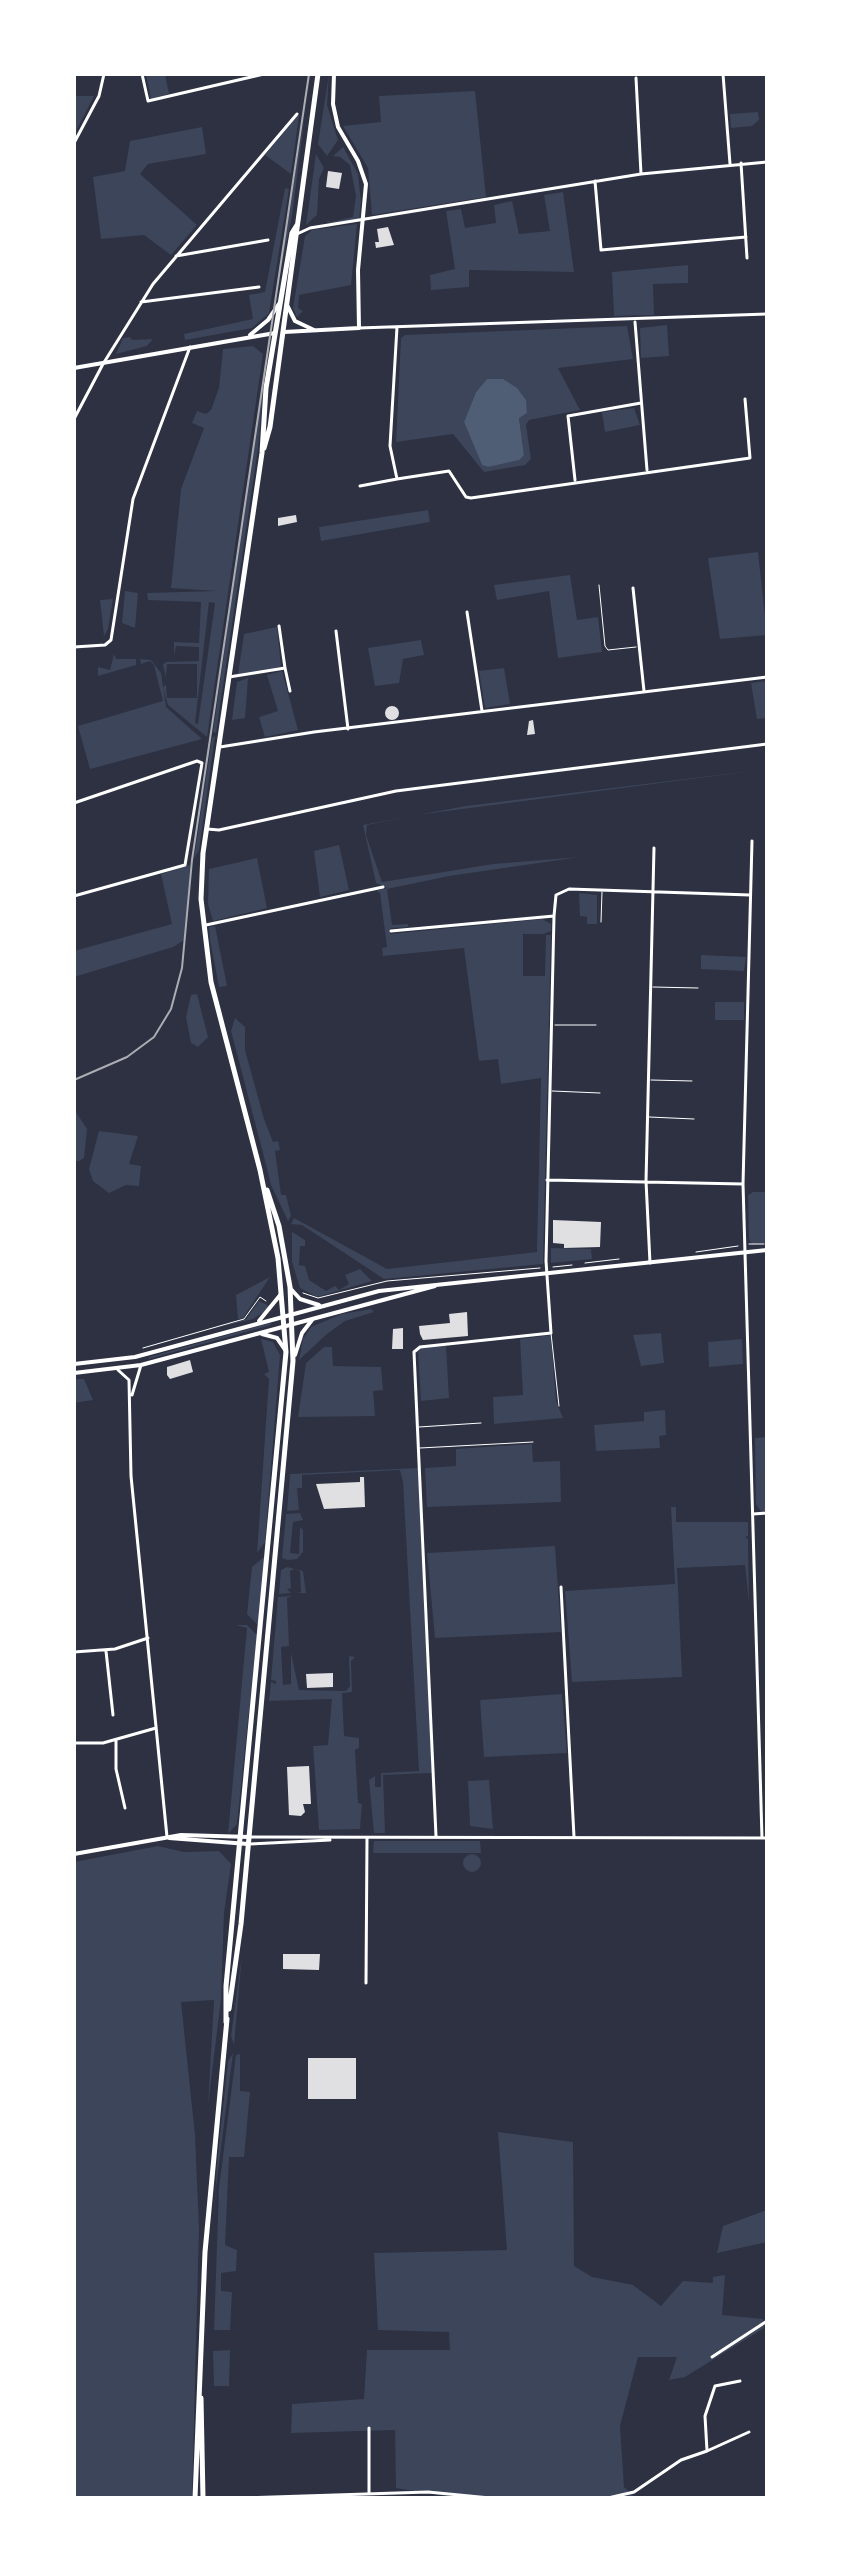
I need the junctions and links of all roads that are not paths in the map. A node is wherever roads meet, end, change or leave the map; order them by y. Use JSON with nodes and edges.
{"nodes":[{"id":1,"x":104,"y":74,"type":"edge"},
{"id":2,"x":142,"y":74,"type":"edge"},
{"id":3,"x":264,"y":74,"type":"edge"},
{"id":4,"x":318,"y":74,"type":"edge"},
{"id":5,"x":723,"y":74,"type":"edge"},
{"id":6,"x":334,"y":76,"type":"edge"},
{"id":7,"x":636,"y":78,"type":"dead end"},
{"id":8,"x":297,"y":114,"type":"dead end"},
{"id":9,"x":74,"y":143,"type":"edge"},
{"id":10,"x":767,"y":162,"type":"edge"},
{"id":11,"x":741,"y":163,"type":"junction"},
{"id":12,"x":730,"y":164,"type":"junction"},
{"id":13,"x":641,"y":174,"type":"junction"},
{"id":14,"x":595,"y":181,"type":"junction"},
{"id":15,"x":364,"y":221,"type":"junction"},
{"id":16,"x":297,"y":225,"type":"junction"},
{"id":17,"x":297,"y":234,"type":"junction"},
{"id":18,"x":746,"y":237,"type":"junction"},
{"id":19,"x":268,"y":240,"type":"dead end"},
{"id":20,"x":176,"y":256,"type":"junction"},
{"id":21,"x":747,"y":258,"type":"dead end"},
{"id":22,"x":259,"y":287,"type":"dead end"},
{"id":23,"x":141,"y":302,"type":"junction"},
{"id":24,"x":283,"y":304,"type":"junction"},
{"id":25,"x":767,"y":314,"type":"edge"},
{"id":26,"x":635,"y":321,"type":"junction"},
{"id":27,"x":397,"y":327,"type":"junction"},
{"id":28,"x":359,"y":328,"type":"junction"},
{"id":29,"x":316,"y":331,"type":"junction"},
{"id":30,"x":283,"y":332,"type":"junction"},
{"id":31,"x":274,"y":333,"type":"junction"},
{"id":32,"x":248,"y":336,"type":"junction"},
{"id":33,"x":190,"y":347,"type":"junction"},
{"id":34,"x":103,"y":364,"type":"junction"},
{"id":35,"x":74,"y":368,"type":"edge"},
{"id":36,"x":745,"y":399,"type":"dead end"},
{"id":37,"x":641,"y":403,"type":"junction"},
{"id":38,"x":74,"y":419,"type":"edge"},
{"id":39,"x":262,"y":453,"type":"junction"},
{"id":40,"x":647,"y":470,"type":"junction"},
{"id":41,"x":397,"y":479,"type":"junction"},
{"id":42,"x":575,"y":480,"type":"junction"},
{"id":43,"x":360,"y":486,"type":"dead end"},
{"id":44,"x":599,"y":585,"type":"dead end"},
{"id":45,"x":633,"y":588,"type":"dead end"},
{"id":46,"x":467,"y":612,"type":"dead end"},
{"id":47,"x":279,"y":626,"type":"dead end"},
{"id":48,"x":336,"y":631,"type":"dead end"},
{"id":49,"x":74,"y":647,"type":"edge"},
{"id":50,"x":639,"y":647,"type":"junction"},
{"id":51,"x":285,"y":668,"type":"junction"},
{"id":52,"x":229,"y":677,"type":"junction"},
{"id":53,"x":767,"y":677,"type":"edge"},
{"id":54,"x":290,"y":691,"type":"dead end"},
{"id":55,"x":644,"y":691,"type":"junction"},
{"id":56,"x":483,"y":712,"type":"junction"},
{"id":57,"x":348,"y":729,"type":"junction"},
{"id":58,"x":767,"y":744,"type":"edge"},
{"id":59,"x":219,"y":747,"type":"junction"},
{"id":60,"x":74,"y":803,"type":"edge"},
{"id":61,"x":207,"y":829,"type":"junction"},
{"id":62,"x":752,"y":841,"type":"dead end"},
{"id":63,"x":654,"y":848,"type":"dead end"},
{"id":64,"x":383,"y":887,"type":"dead end"},
{"id":65,"x":602,"y":890,"type":"junction"},
{"id":66,"x":653,"y":892,"type":"junction"},
{"id":67,"x":751,"y":895,"type":"junction"},
{"id":68,"x":74,"y":896,"type":"edge"},
{"id":69,"x":554,"y":916,"type":"junction"},
{"id":70,"x":601,"y":922,"type":"dead end"},
{"id":71,"x":202,"y":926,"type":"junction"},
{"id":72,"x":391,"y":931,"type":"dead end"},
{"id":73,"x":651,"y":987,"type":"junction"},
{"id":74,"x":698,"y":988,"type":"dead end"},
{"id":75,"x":551,"y":1025,"type":"junction"},
{"id":76,"x":596,"y":1025,"type":"dead end"},
{"id":77,"x":649,"y":1080,"type":"junction"},
{"id":78,"x":692,"y":1081,"type":"dead end"},
{"id":79,"x":550,"y":1091,"type":"junction"},
{"id":80,"x":600,"y":1093,"type":"dead end"},
{"id":81,"x":648,"y":1117,"type":"junction"},
{"id":82,"x":694,"y":1119,"type":"dead end"},
{"id":83,"x":260,"y":1170,"type":"junction"},
{"id":84,"x":547,"y":1180,"type":"junction"},
{"id":85,"x":646,"y":1181,"type":"junction"},
{"id":86,"x":743,"y":1184,"type":"junction"},
{"id":87,"x":766,"y":1247,"type":"edge"},
{"id":88,"x":745,"y":1252,"type":"junction"},
{"id":89,"x":650,"y":1263,"type":"junction"},
{"id":90,"x":546,"y":1270,"type":"junction"},
{"id":91,"x":445,"y":1283,"type":"junction"},
{"id":92,"x":290,"y":1287,"type":"junction"},
{"id":93,"x":282,"y":1292,"type":"junction"},
{"id":94,"x":321,"y":1305,"type":"junction"},
{"id":95,"x":292,"y":1313,"type":"junction"},
{"id":96,"x":285,"y":1315,"type":"junction"},
{"id":97,"x":314,"y":1318,"type":"junction"},
{"id":98,"x":258,"y":1323,"type":"junction"},
{"id":99,"x":293,"y":1324,"type":"junction"},
{"id":100,"x":285,"y":1326,"type":"junction"},
{"id":101,"x":259,"y":1333,"type":"junction"},
{"id":102,"x":551,"y":1333,"type":"junction"},
{"id":103,"x":286,"y":1352,"type":"junction"},
{"id":104,"x":293,"y":1361,"type":"junction"},
{"id":105,"x":74,"y":1364,"type":"edge"},
{"id":106,"x":141,"y":1365,"type":"junction"},
{"id":107,"x":118,"y":1370,"type":"junction"},
{"id":108,"x":74,"y":1373,"type":"edge"},
{"id":109,"x":131,"y":1399,"type":"junction"},
{"id":110,"x":559,"y":1406,"type":"dead end"},
{"id":111,"x":481,"y":1423,"type":"dead end"},
{"id":112,"x":419,"y":1427,"type":"junction"},
{"id":113,"x":533,"y":1442,"type":"dead end"},
{"id":114,"x":420,"y":1448,"type":"junction"},
{"id":115,"x":767,"y":1513,"type":"edge"},
{"id":116,"x":753,"y":1514,"type":"junction"},
{"id":117,"x":561,"y":1587,"type":"dead end"},
{"id":118,"x":148,"y":1638,"type":"junction"},
{"id":119,"x":106,"y":1651,"type":"junction"},
{"id":120,"x":74,"y":1652,"type":"edge"},
{"id":121,"x":113,"y":1715,"type":"dead end"},
{"id":122,"x":157,"y":1728,"type":"junction"},
{"id":123,"x":116,"y":1739,"type":"junction"},
{"id":124,"x":74,"y":1743,"type":"edge"},
{"id":125,"x":125,"y":1808,"type":"dead end"},
{"id":126,"x":436,"y":1836,"type":"junction"},
{"id":127,"x":167,"y":1837,"type":"junction"},
{"id":128,"x":574,"y":1837,"type":"junction"},
{"id":129,"x":367,"y":1838,"type":"junction"},
{"id":130,"x":764,"y":1838,"type":"edge"},
{"id":131,"x":240,"y":1840,"type":"junction"},
{"id":132,"x":249,"y":1840,"type":"junction"},
{"id":133,"x":74,"y":1854,"type":"edge"},
{"id":134,"x":366,"y":1983,"type":"dead end"},
{"id":135,"x":226,"y":2022,"type":"junction"},
{"id":136,"x":767,"y":2321,"type":"edge"},
{"id":137,"x":712,"y":2357,"type":"dead end"},
{"id":138,"x":740,"y":2381,"type":"dead end"},
{"id":139,"x":201,"y":2393,"type":"junction"},
{"id":140,"x":369,"y":2428,"type":"dead end"},
{"id":141,"x":749,"y":2432,"type":"dead end"},
{"id":142,"x":707,"y":2451,"type":"junction"},
{"id":143,"x":369,"y":2493,"type":"junction"},
{"id":144,"x":195,"y":2498,"type":"edge"},
{"id":145,"x":203,"y":2498,"type":"edge"},
{"id":146,"x":242,"y":2498,"type":"edge"},
{"id":147,"x":490,"y":2498,"type":"edge"},
{"id":148,"x":608,"y":2498,"type":"edge"}],
"edges":[{"from":1,"to":9,"type":"street"},
{"from":2,"to":3,"type":"street"},
{"from":4,"to":16,"type":"main road"},
{"from":5,"to":12,"type":"street"},
{"from":6,"to":15,"type":"main road"},
{"from":7,"to":13,"type":"street"},
{"from":8,"to":20,"type":"street"},
{"from":10,"to":11,"type":"street"},
{"from":11,"to":12,"type":"street"},
{"from":11,"to":18,"type":"street"},
{"from":12,"to":13,"type":"street"},
{"from":13,"to":14,"type":"street"},
{"from":14,"to":15,"type":"street"},
{"from":14,"to":18,"type":"street"},
{"from":15,"to":17,"type":"street"},
{"from":15,"to":28,"type":"main road"},
{"from":16,"to":17,"type":"main road"},
{"from":16,"to":24,"type":"main road"},
{"from":17,"to":24,"type":"main road"},
{"from":18,"to":21,"type":"street"},
{"from":19,"to":20,"type":"street"},
{"from":20,"to":23,"type":"street"},
{"from":22,"to":23,"type":"street"},
{"from":23,"to":34,"type":"street"},
{"from":24,"to":29,"type":"main road"},
{"from":24,"to":30,"type":"main road"},
{"from":24,"to":31,"type":"main road"},
{"from":24,"to":32,"type":"main road"},
{"from":25,"to":26,"type":"street"},
{"from":26,"to":27,"type":"street"},
{"from":26,"to":37,"type":"street"},
{"from":27,"to":28,"type":"street"},
{"from":27,"to":41,"type":"street"},
{"from":28,"to":29,"type":"main road"},
{"from":29,"to":30,"type":"main road"},
{"from":30,"to":31,"type":"main road"},
{"from":30,"to":39,"type":"main road"},
{"from":31,"to":32,"type":"main road"},
{"from":31,"to":39,"type":"main road"},
{"from":32,"to":33,"type":"main road"},
{"from":33,"to":34,"type":"main road"},
{"from":33,"to":49,"type":"street"},
{"from":34,"to":35,"type":"main road"},
{"from":34,"to":38,"type":"street"},
{"from":36,"to":40,"type":"street"},
{"from":37,"to":40,"type":"street"},
{"from":37,"to":42,"type":"street"},
{"from":39,"to":52,"type":"main road"},
{"from":40,"to":42,"type":"street"},
{"from":41,"to":42,"type":"street"},
{"from":41,"to":43,"type":"street"},
{"from":44,"to":50,"type":"lane"},
{"from":45,"to":50,"type":"street"},
{"from":46,"to":56,"type":"street"},
{"from":47,"to":51,"type":"street"},
{"from":48,"to":57,"type":"street"},
{"from":50,"to":55,"type":"street"},
{"from":51,"to":52,"type":"street"},
{"from":51,"to":54,"type":"street"},
{"from":52,"to":59,"type":"main road"},
{"from":53,"to":55,"type":"street"},
{"from":55,"to":56,"type":"street"},
{"from":56,"to":57,"type":"street"},
{"from":57,"to":59,"type":"street"},
{"from":58,"to":61,"type":"street"},
{"from":59,"to":61,"type":"main road"},
{"from":60,"to":68,"type":"street"},
{"from":61,"to":71,"type":"main road"},
{"from":62,"to":67,"type":"street"},
{"from":63,"to":66,"type":"street"},
{"from":64,"to":71,"type":"street"},
{"from":65,"to":66,"type":"street"},
{"from":65,"to":69,"type":"street"},
{"from":65,"to":70,"type":"lane"},
{"from":66,"to":67,"type":"street"},
{"from":66,"to":73,"type":"street"},
{"from":67,"to":86,"type":"street"},
{"from":69,"to":72,"type":"street"},
{"from":69,"to":75,"type":"street"},
{"from":71,"to":83,"type":"main road"},
{"from":73,"to":74,"type":"lane"},
{"from":73,"to":77,"type":"street"},
{"from":75,"to":76,"type":"lane"},
{"from":75,"to":79,"type":"street"},
{"from":77,"to":78,"type":"lane"},
{"from":77,"to":81,"type":"street"},
{"from":79,"to":80,"type":"lane"},
{"from":79,"to":84,"type":"street"},
{"from":81,"to":82,"type":"lane"},
{"from":81,"to":85,"type":"street"},
{"from":83,"to":92,"type":"main road"},
{"from":83,"to":93,"type":"main road"},
{"from":84,"to":85,"type":"street"},
{"from":84,"to":90,"type":"street"},
{"from":85,"to":86,"type":"street"},
{"from":85,"to":89,"type":"street"},
{"from":86,"to":88,"type":"street"},
{"from":87,"to":88,"type":"main road"},
{"from":88,"to":89,"type":"main road"},
{"from":88,"to":116,"type":"street"},
{"from":89,"to":90,"type":"main road"},
{"from":90,"to":91,"type":"main road"},
{"from":90,"to":102,"type":"street"},
{"from":91,"to":94,"type":"main road"},
{"from":91,"to":97,"type":"main road"},
{"from":92,"to":94,"type":"main road"},
{"from":92,"to":95,"type":"main road"},
{"from":93,"to":96,"type":"main road"},
{"from":93,"to":98,"type":"main road"},
{"from":94,"to":95,"type":"main road"},
{"from":95,"to":96,"type":"main road"},
{"from":95,"to":99,"type":"main road"},
{"from":96,"to":98,"type":"main road"},
{"from":96,"to":100,"type":"main road"},
{"from":97,"to":99,"type":"main road"},
{"from":97,"to":104,"type":"main road"},
{"from":98,"to":105,"type":"main road"},
{"from":99,"to":100,"type":"main road"},
{"from":99,"to":104,"type":"main road"},
{"from":100,"to":101,"type":"main road"},
{"from":100,"to":103,"type":"main road"},
{"from":101,"to":103,"type":"main road"},
{"from":101,"to":106,"type":"main road"},
{"from":102,"to":110,"type":"lane"},
{"from":102,"to":112,"type":"street"},
{"from":103,"to":131,"type":"main road"},
{"from":104,"to":132,"type":"main road"},
{"from":106,"to":107,"type":"main road"},
{"from":106,"to":109,"type":"street"},
{"from":107,"to":108,"type":"main road"},
{"from":107,"to":109,"type":"street"},
{"from":109,"to":118,"type":"street"},
{"from":111,"to":112,"type":"lane"},
{"from":112,"to":114,"type":"street"},
{"from":113,"to":114,"type":"lane"},
{"from":114,"to":126,"type":"street"},
{"from":115,"to":116,"type":"street"},
{"from":116,"to":130,"type":"street"},
{"from":117,"to":128,"type":"street"},
{"from":118,"to":119,"type":"street"},
{"from":118,"to":122,"type":"street"},
{"from":119,"to":120,"type":"street"},
{"from":119,"to":121,"type":"street"},
{"from":122,"to":123,"type":"street"},
{"from":122,"to":127,"type":"street"},
{"from":123,"to":124,"type":"street"},
{"from":123,"to":125,"type":"street"},
{"from":126,"to":128,"type":"street"},
{"from":126,"to":129,"type":"street"},
{"from":127,"to":131,"type":"main road"},
{"from":127,"to":133,"type":"main road"},
{"from":128,"to":130,"type":"street"},
{"from":129,"to":132,"type":"street"},
{"from":129,"to":134,"type":"street"},
{"from":131,"to":132,"type":"main road"},
{"from":131,"to":135,"type":"main road"},
{"from":132,"to":135,"type":"main road"},
{"from":135,"to":139,"type":"main road"},
{"from":136,"to":137,"type":"street"},
{"from":138,"to":142,"type":"street"},
{"from":139,"to":144,"type":"main road"},
{"from":139,"to":145,"type":"main road"},
{"from":140,"to":143,"type":"street"},
{"from":141,"to":142,"type":"street"},
{"from":142,"to":148,"type":"street"},
{"from":143,"to":146,"type":"street"},
{"from":143,"to":147,"type":"street"}]}
